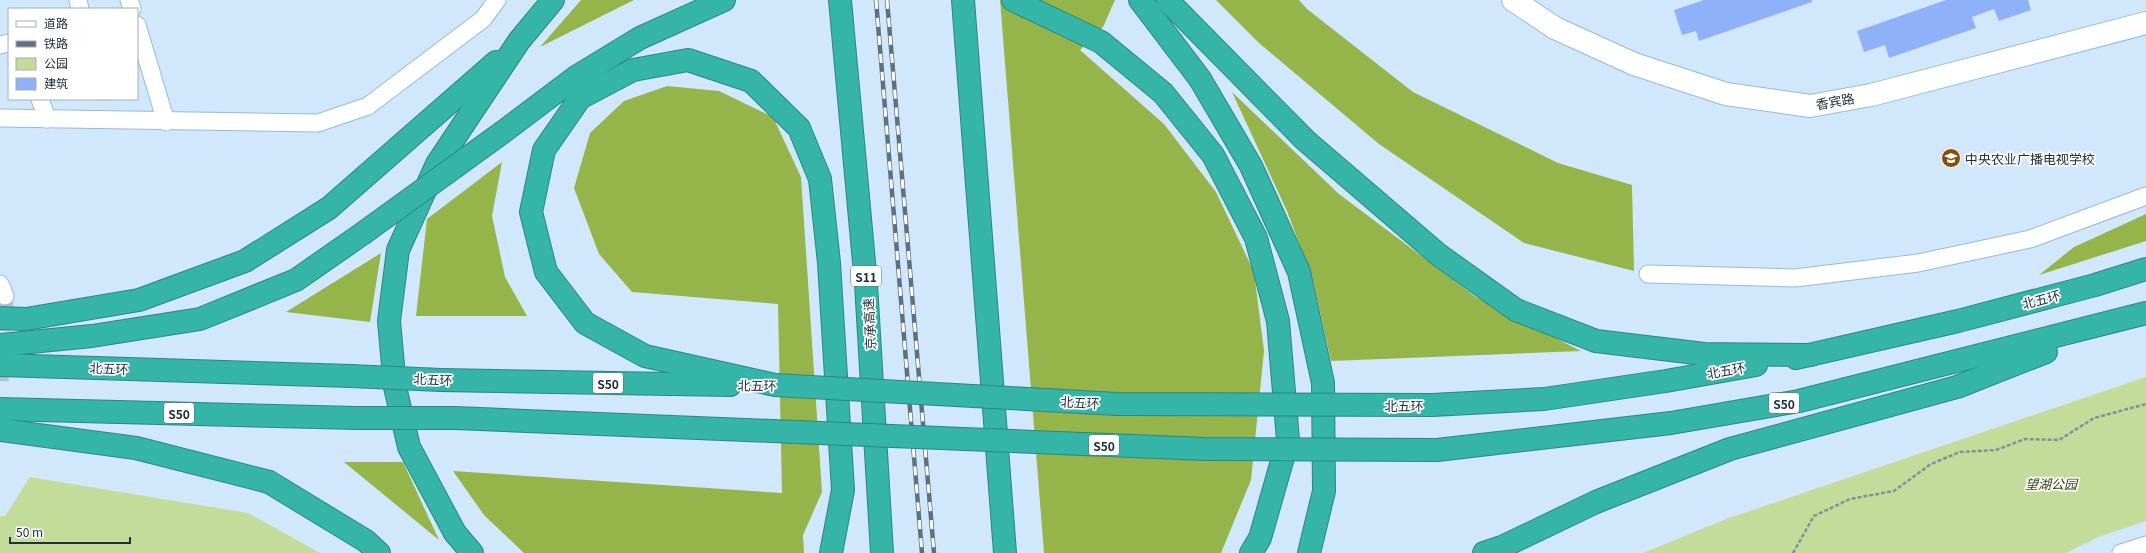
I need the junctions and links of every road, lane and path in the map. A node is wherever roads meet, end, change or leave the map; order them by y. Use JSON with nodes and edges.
{"nodes":[{"id":1,"x":497,"y":0,"type":"edge"},
{"id":2,"x":553,"y":0,"type":"edge"},
{"id":3,"x":724,"y":0,"type":"edge"},
{"id":4,"x":840,"y":0,"type":"edge"},
{"id":5,"x":963,"y":0,"type":"edge"},
{"id":6,"x":1013,"y":0,"type":"edge"},
{"id":7,"x":1140,"y":0,"type":"edge"},
{"id":8,"x":1166,"y":0,"type":"edge"},
{"id":9,"x":1513,"y":0,"type":"edge"},
{"id":10,"x":2146,"y":23,"type":"edge"},
{"id":11,"x":138,"y":28,"type":"edge"},
{"id":12,"x":519,"y":41,"type":"junction"},
{"id":13,"x":40,"y":100,"type":"edge"},
{"id":14,"x":0,"y":118,"type":"edge"},
{"id":15,"x":47,"y":119,"type":"junction"},
{"id":16,"x":166,"y":122,"type":"junction"},
{"id":17,"x":2146,"y":196,"type":"edge"},
{"id":18,"x":2146,"y":269,"type":"edge"},
{"id":19,"x":1648,"y":274,"type":"dead end"},
{"id":20,"x":2146,"y":313,"type":"edge"},
{"id":21,"x":0,"y":318,"type":"edge"},
{"id":22,"x":2125,"y":320,"type":"junction"},
{"id":23,"x":0,"y":345,"type":"edge"},
{"id":24,"x":1811,"y":355,"type":"junction"},
{"id":25,"x":0,"y":365,"type":"edge"},
{"id":26,"x":775,"y":385,"type":"junction"},
{"id":27,"x":2146,"y":404,"type":"edge"},
{"id":28,"x":0,"y":409,"type":"edge"},
{"id":29,"x":0,"y":430,"type":"edge"},
{"id":30,"x":1596,"y":502,"type":"junction"},
{"id":31,"x":2146,"y":545,"type":"edge"},
{"id":32,"x":379,"y":553,"type":"edge"},
{"id":33,"x":472,"y":553,"type":"edge"},
{"id":34,"x":831,"y":553,"type":"edge"},
{"id":35,"x":882,"y":553,"type":"edge"},
{"id":36,"x":1005,"y":553,"type":"edge"},
{"id":37,"x":1251,"y":553,"type":"edge"},
{"id":38,"x":1309,"y":553,"type":"edge"},
{"id":39,"x":1484,"y":553,"type":"edge"},
{"id":40,"x":1523,"y":553,"type":"edge"},
{"id":41,"x":1793,"y":553,"type":"edge"},
{"id":42,"x":2121,"y":553,"type":"edge"}],
"edges":[{"from":1,"to":16,"type":"street"},
{"from":2,"to":12,"type":"highway"},
{"from":3,"to":23,"type":"highway","bridge":true},
{"from":4,"to":35,"type":"highway","name":"京承高速","number":"S11"},
{"from":5,"to":36,"type":"highway"},
{"from":6,"to":37,"type":"highway"},
{"from":7,"to":38,"type":"highway"},
{"from":8,"to":24,"type":"highway"},
{"from":9,"to":10,"type":"street","name":"香宾路"},
{"from":11,"to":16,"type":"street"},
{"from":12,"to":21,"type":"highway"},
{"from":12,"to":33,"type":"highway"},
{"from":13,"to":15,"type":"street"},
{"from":14,"to":15,"type":"street"},
{"from":15,"to":16,"type":"street"},
{"from":17,"to":19,"type":"street"},
{"from":18,"to":24,"type":"highway","name":"北五环","number":"S50"},
{"from":20,"to":22,"type":"highway","number":"S50"},
{"from":22,"to":28,"type":"highway","number":"S50","bridge":true},
{"from":22,"to":30,"type":"highway"},
{"from":24,"to":26,"type":"highway","name":"北五环","number":"S50","bridge":true},
{"from":25,"to":26,"type":"highway","name":"北五环","number":"S50","bridge":true},
{"from":26,"to":34,"type":"highway"},
{"from":27,"to":41,"type":"path"},
{"from":29,"to":32,"type":"highway"},
{"from":30,"to":39,"type":"highway"},
{"from":30,"to":40,"type":"highway"},
{"from":31,"to":42,"type":"street"}]}
